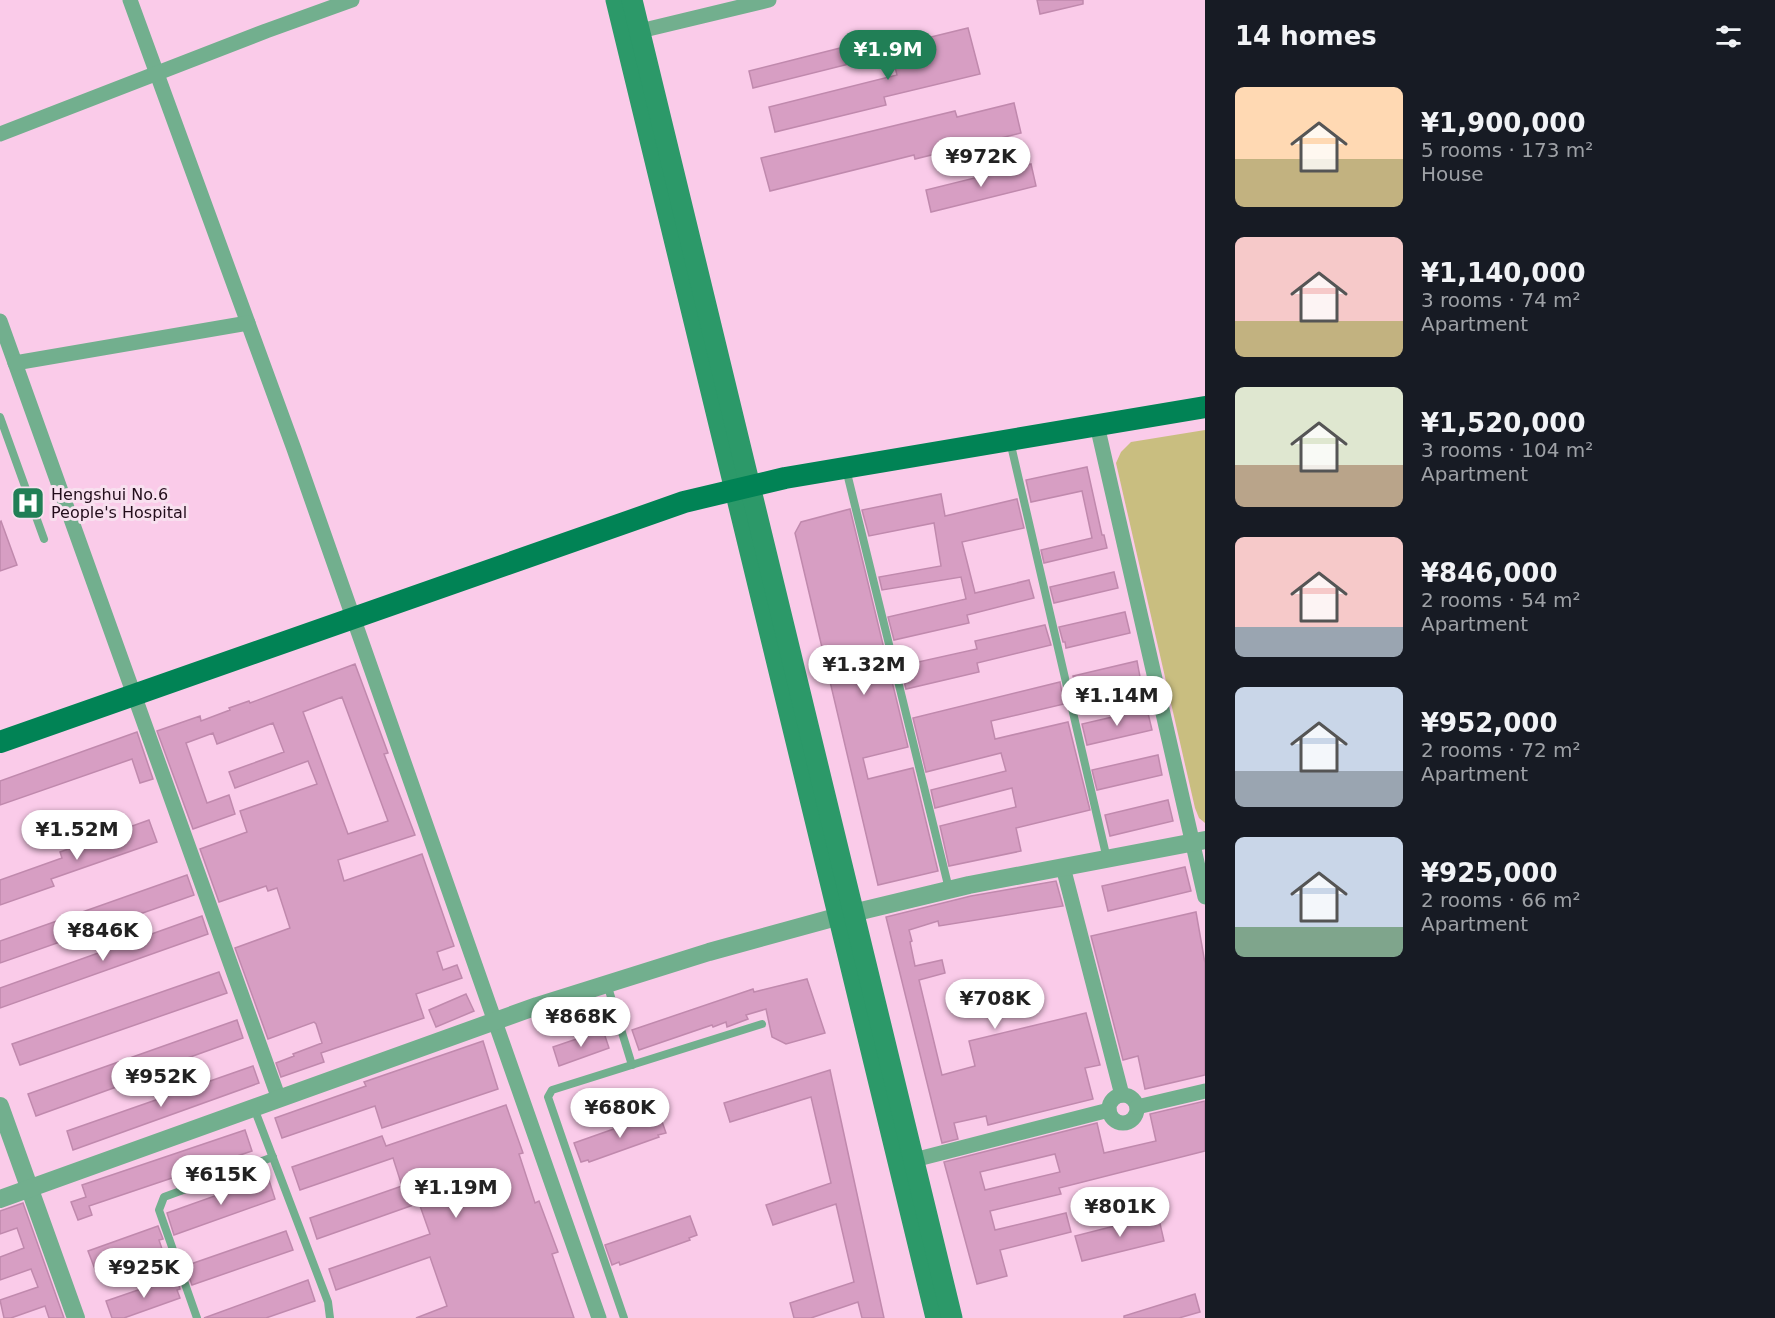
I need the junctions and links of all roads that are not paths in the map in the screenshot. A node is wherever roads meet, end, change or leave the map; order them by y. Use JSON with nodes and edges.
{"nodes":[{"id":1,"x":130,"y":0,"type":"edge"},
{"id":2,"x":352,"y":0,"type":"edge"},
{"id":3,"x":616,"y":0,"type":"edge"},
{"id":4,"x":633,"y":0,"type":"edge"},
{"id":5,"x":769,"y":0,"type":"edge"},
{"id":6,"x":640,"y":31,"type":"junction"},
{"id":7,"x":157,"y":73,"type":"junction"},
{"id":8,"x":0,"y":134,"type":"edge"},
{"id":9,"x":0,"y":321,"type":"edge"},
{"id":10,"x":248,"y":323,"type":"junction"},
{"id":11,"x":15,"y":363,"type":"junction"},
{"id":12,"x":1205,"y":407,"type":"edge"},
{"id":13,"x":0,"y":417,"type":"edge"},
{"id":14,"x":1097,"y":425,"type":"junction"},
{"id":15,"x":1010,"y":440,"type":"junction"},
{"id":16,"x":846,"y":468,"type":"junction"},
{"id":17,"x":743,"y":487,"type":"junction"},
{"id":18,"x":44,"y":539,"type":"dead end"},
{"id":19,"x":352,"y":619,"type":"junction"},
{"id":20,"x":135,"y":695,"type":"junction"},
{"id":21,"x":0,"y":742,"type":"edge"},
{"id":22,"x":1199,"y":842,"type":"edge"},
{"id":23,"x":1107,"y":859,"type":"junction"},
{"id":24,"x":1063,"y":867,"type":"junction"},
{"id":25,"x":950,"y":890,"type":"junction"},
{"id":26,"x":1205,"y":897,"type":"edge"},
{"id":27,"x":847,"y":914,"type":"junction"},
{"id":28,"x":607,"y":984,"type":"junction"},
{"id":29,"x":496,"y":1021,"type":"junction"},
{"id":30,"x":762,"y":1024,"type":"dead end"},
{"id":31,"x":632,"y":1065,"type":"junction"},
{"id":32,"x":1205,"y":1091,"type":"edge"},
{"id":33,"x":1122,"y":1095,"type":"junction"},
{"id":34,"x":279,"y":1099,"type":"junction"},
{"id":35,"x":0,"y":1106,"type":"edge"},
{"id":36,"x":1137,"y":1107,"type":"junction"},
{"id":37,"x":254,"y":1108,"type":"junction"},
{"id":38,"x":1109,"y":1110,"type":"junction"},
{"id":39,"x":273,"y":1157,"type":"junction"},
{"id":40,"x":914,"y":1160,"type":"junction"},
{"id":41,"x":30,"y":1189,"type":"junction"},
{"id":42,"x":0,"y":1199,"type":"edge"},
{"id":43,"x":76,"y":1318,"type":"edge"},
{"id":44,"x":197,"y":1318,"type":"edge"},
{"id":45,"x":330,"y":1318,"type":"edge"},
{"id":46,"x":599,"y":1318,"type":"edge"},
{"id":47,"x":624,"y":1318,"type":"edge"},
{"id":48,"x":936,"y":1318,"type":"edge"},
{"id":49,"x":952,"y":1318,"type":"edge"}],
"edges":[{"from":1,"to":7,"type":"street"},
{"from":2,"to":7,"type":"street"},
{"from":3,"to":17,"type":"main road"},
{"from":4,"to":6,"type":"main road"},
{"from":5,"to":6,"type":"street"},
{"from":6,"to":17,"type":"main road"},
{"from":7,"to":8,"type":"street"},
{"from":7,"to":10,"type":"street"},
{"from":9,"to":11,"type":"street"},
{"from":10,"to":11,"type":"street"},
{"from":10,"to":19,"type":"street"},
{"from":11,"to":20,"type":"street"},
{"from":12,"to":14,"type":"main road"},
{"from":13,"to":18,"type":"lane"},
{"from":14,"to":15,"type":"main road"},
{"from":14,"to":22,"type":"street"},
{"from":15,"to":16,"type":"main road"},
{"from":15,"to":23,"type":"lane"},
{"from":16,"to":17,"type":"main road"},
{"from":16,"to":25,"type":"lane"},
{"from":17,"to":19,"type":"main road"},
{"from":17,"to":27,"type":"main road"},
{"from":19,"to":20,"type":"main road"},
{"from":19,"to":29,"type":"street"},
{"from":20,"to":21,"type":"main road"},
{"from":20,"to":34,"type":"street"},
{"from":22,"to":23,"type":"street"},
{"from":22,"to":26,"type":"street"},
{"from":23,"to":24,"type":"street"},
{"from":24,"to":25,"type":"street"},
{"from":24,"to":33,"type":"street"},
{"from":25,"to":27,"type":"street"},
{"from":27,"to":28,"type":"street"},
{"from":27,"to":40,"type":"main road"},
{"from":27,"to":48,"type":"main road"},
{"from":28,"to":29,"type":"street"},
{"from":28,"to":31,"type":"lane"},
{"from":29,"to":34,"type":"street"},
{"from":29,"to":46,"type":"street"},
{"from":30,"to":31,"type":"lane"},
{"from":31,"to":47,"type":"lane"},
{"from":32,"to":36,"type":"street"},
{"from":33,"to":36,"type":"street"},
{"from":33,"to":38,"type":"street"},
{"from":34,"to":37,"type":"street"},
{"from":35,"to":41,"type":"street"},
{"from":36,"to":38,"type":"street"},
{"from":37,"to":39,"type":"lane"},
{"from":37,"to":41,"type":"street"},
{"from":38,"to":40,"type":"street"},
{"from":39,"to":44,"type":"lane"},
{"from":39,"to":45,"type":"lane"},
{"from":40,"to":49,"type":"main road"},
{"from":41,"to":42,"type":"street"},
{"from":41,"to":43,"type":"street"}]}
